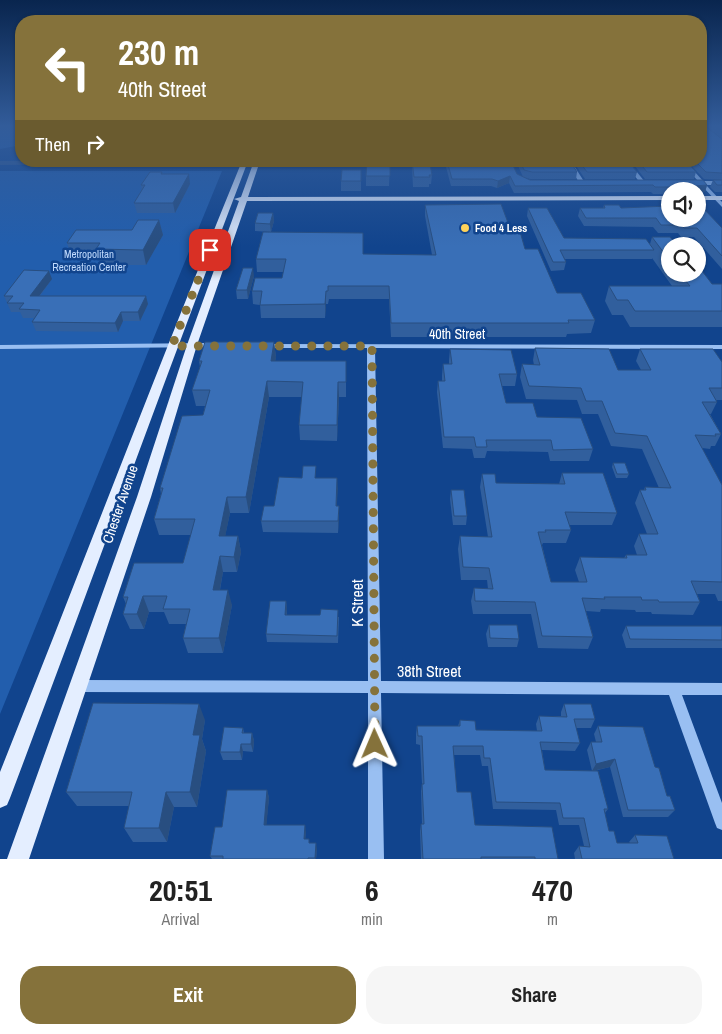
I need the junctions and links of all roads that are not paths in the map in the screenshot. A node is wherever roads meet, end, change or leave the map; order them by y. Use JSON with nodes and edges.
{"nodes":[{"id":1,"x":242,"y":167,"type":"edge"},
{"id":2,"x":255,"y":167,"type":"edge"},
{"id":3,"x":572,"y":167,"type":"edge"},
{"id":4,"x":630,"y":167,"type":"edge"},
{"id":5,"x":688,"y":167,"type":"edge"},
{"id":6,"x":701,"y":182,"type":"edge"},
{"id":7,"x":573,"y":183,"type":"edge"},
{"id":8,"x":582,"y":183,"type":"junction"},
{"id":9,"x":590,"y":183,"type":"edge"},
{"id":10,"x":634,"y":183,"type":"edge"},
{"id":11,"x":643,"y":183,"type":"junction"},
{"id":12,"x":653,"y":183,"type":"edge"},
{"id":13,"x":706,"y":183,"type":"edge"},
{"id":14,"x":722,"y":183,"type":"edge"},
{"id":15,"x":706,"y":188,"type":"edge"},
{"id":16,"x":661,"y":198,"type":"edge"},
{"id":17,"x":706,"y":198,"type":"edge"},
{"id":18,"x":719,"y":198,"type":"edge"},
{"id":19,"x":230,"y":199,"type":"junction"},
{"id":20,"x":244,"y":199,"type":"junction"},
{"id":21,"x":722,"y":205,"type":"edge"},
{"id":22,"x":192,"y":345,"type":"junction"},
{"id":23,"x":172,"y":346,"type":"junction"},
{"id":24,"x":222,"y":346,"type":"edge"},
{"id":25,"x":261,"y":346,"type":"edge"},
{"id":26,"x":372,"y":346,"type":"junction"},
{"id":27,"x":0,"y":347,"type":"edge"},
{"id":28,"x":722,"y":347,"type":"edge"},
{"id":29,"x":76,"y":686,"type":"junction"},
{"id":30,"x":374,"y":687,"type":"junction"},
{"id":31,"x":673,"y":688,"type":"junction"},
{"id":32,"x":722,"y":689,"type":"edge"},
{"id":33,"x":0,"y":798,"type":"edge"},
{"id":34,"x":722,"y":823,"type":"edge"},
{"id":35,"x":18,"y":859,"type":"edge"},
{"id":36,"x":376,"y":859,"type":"edge"}],
"edges":[{"from":1,"to":19,"type":"main road","name":"Chester Avenue"},
{"from":2,"to":20,"type":"main road","name":"Chester Avenue"},
{"from":3,"to":8,"type":"street"},
{"from":4,"to":11,"type":"street"},
{"from":5,"to":6,"type":"street"},
{"from":7,"to":8,"type":"street"},
{"from":8,"to":9,"type":"street"},
{"from":10,"to":11,"type":"street"},
{"from":11,"to":12,"type":"street"},
{"from":13,"to":14,"type":"street"},
{"from":15,"to":18,"type":"street"},
{"from":16,"to":20,"type":"main road"},
{"from":17,"to":18,"type":"main road"},
{"from":18,"to":21,"type":"street"},
{"from":19,"to":20,"type":"main road"},
{"from":19,"to":23,"type":"main road","name":"Chester Avenue"},
{"from":20,"to":22,"type":"main road","name":"Chester Avenue"},
{"from":22,"to":23,"type":"street"},
{"from":22,"to":24,"type":"street"},
{"from":22,"to":29,"type":"main road","name":"Chester Avenue"},
{"from":23,"to":27,"type":"street"},
{"from":23,"to":33,"type":"main road","name":"Chester Avenue"},
{"from":25,"to":26,"type":"street","name":"40th Street"},
{"from":26,"to":28,"type":"street","name":"40th Street"},
{"from":26,"to":30,"type":"street","name":"K Street"},
{"from":29,"to":30,"type":"street","name":"38th Street"},
{"from":29,"to":35,"type":"main road","name":"Chester Avenue"},
{"from":30,"to":31,"type":"street","name":"38th Street"},
{"from":30,"to":36,"type":"street","name":"K Street"},
{"from":31,"to":32,"type":"street","name":"38th Street"},
{"from":31,"to":34,"type":"street"}]}
